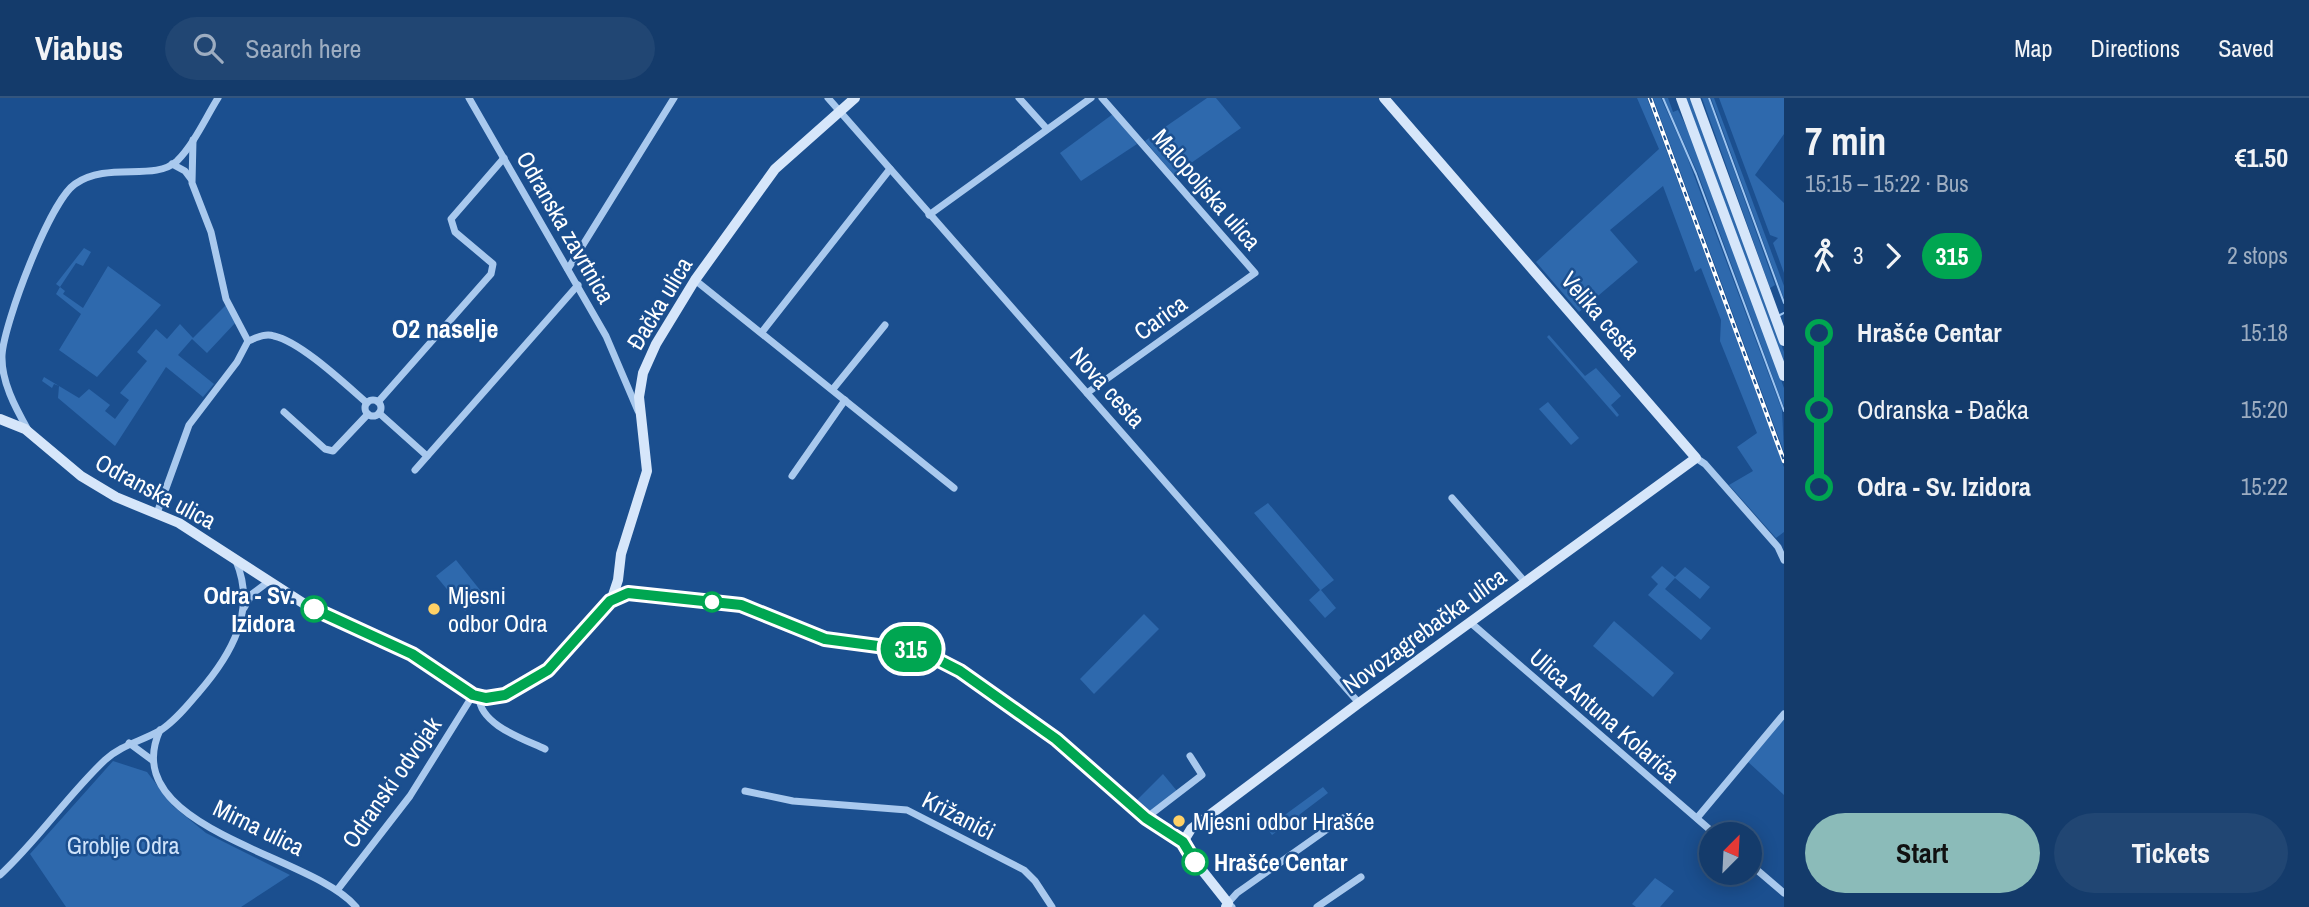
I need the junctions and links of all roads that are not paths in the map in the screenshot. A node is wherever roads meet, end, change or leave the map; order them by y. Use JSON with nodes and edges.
{"nodes":[{"id":1,"x":218,"y":98,"type":"edge"},
{"id":2,"x":470,"y":98,"type":"edge"},
{"id":3,"x":674,"y":98,"type":"edge"},
{"id":4,"x":828,"y":98,"type":"edge"},
{"id":5,"x":855,"y":98,"type":"edge"},
{"id":6,"x":1019,"y":98,"type":"edge"},
{"id":7,"x":1091,"y":98,"type":"edge"},
{"id":8,"x":1102,"y":98,"type":"edge"},
{"id":9,"x":1384,"y":98,"type":"edge"},
{"id":10,"x":1681,"y":98,"type":"edge"},
{"id":11,"x":1695,"y":98,"type":"edge"},
{"id":12,"x":839,"y":111,"type":"junction"},
{"id":13,"x":1047,"y":130,"type":"junction"},
{"id":14,"x":193,"y":140,"type":"junction"},
{"id":15,"x":503,"y":158,"type":"junction"},
{"id":16,"x":172,"y":164,"type":"junction"},
{"id":17,"x":890,"y":169,"type":"junction"},
{"id":18,"x":191,"y":180,"type":"junction"},
{"id":19,"x":929,"y":215,"type":"junction"},
{"id":20,"x":568,"y":269,"type":"junction"},
{"id":21,"x":1255,"y":273,"type":"joint"},
{"id":22,"x":695,"y":280,"type":"junction"},
{"id":23,"x":578,"y":285,"type":"junction"},
{"id":24,"x":885,"y":325,"type":"dead end"},
{"id":25,"x":762,"y":332,"type":"junction"},
{"id":26,"x":247,"y":341,"type":"junction"},
{"id":27,"x":1784,"y":341,"type":"edge"},
{"id":28,"x":1784,"y":376,"type":"edge"},
{"id":29,"x":642,"y":377,"type":"junction"},
{"id":30,"x":625,"y":381,"type":"junction"},
{"id":31,"x":833,"y":389,"type":"junction"},
{"id":32,"x":1087,"y":393,"type":"junction"},
{"id":33,"x":845,"y":400,"type":"junction"},
{"id":34,"x":12,"y":402,"type":"junction"},
{"id":35,"x":367,"y":402,"type":"junction"},
{"id":36,"x":378,"y":402,"type":"junction"},
{"id":37,"x":284,"y":412,"type":"dead end"},
{"id":38,"x":379,"y":413,"type":"junction"},
{"id":39,"x":368,"y":414,"type":"junction"},
{"id":40,"x":639,"y":416,"type":"junction"},
{"id":41,"x":0,"y":418,"type":"edge"},
{"id":42,"x":29,"y":433,"type":"junction"},
{"id":43,"x":427,"y":456,"type":"junction"},
{"id":44,"x":1696,"y":458,"type":"junction"},
{"id":45,"x":415,"y":470,"type":"dead end"},
{"id":46,"x":792,"y":475,"type":"dead end"},
{"id":47,"x":954,"y":488,"type":"dead end"},
{"id":48,"x":1452,"y":498,"type":"dead end"},
{"id":49,"x":157,"y":513,"type":"junction"},
{"id":50,"x":1784,"y":560,"type":"edge"},
{"id":51,"x":236,"y":561,"type":"junction"},
{"id":52,"x":618,"y":580,"type":"junction"},
{"id":53,"x":268,"y":582,"type":"junction"},
{"id":54,"x":1526,"y":583,"type":"junction"},
{"id":55,"x":633,"y":592,"type":"junction"},
{"id":56,"x":610,"y":601,"type":"junction"},
{"id":57,"x":242,"y":612,"type":"junction"},
{"id":58,"x":1471,"y":623,"type":"junction"},
{"id":59,"x":476,"y":696,"type":"junction"},
{"id":60,"x":1359,"y":703,"type":"junction"},
{"id":61,"x":1784,"y":714,"type":"edge"},
{"id":62,"x":160,"y":730,"type":"junction"},
{"id":63,"x":129,"y":743,"type":"junction"},
{"id":64,"x":545,"y":749,"type":"dead end"},
{"id":65,"x":1190,"y":756,"type":"dead end"},
{"id":66,"x":152,"y":760,"type":"junction"},
{"id":67,"x":745,"y":791,"type":"dead end"},
{"id":68,"x":1146,"y":818,"type":"junction"},
{"id":69,"x":1343,"y":818,"type":"dead end"},
{"id":70,"x":1697,"y":818,"type":"junction"},
{"id":71,"x":1701,"y":822,"type":"edge"},
{"id":72,"x":1183,"y":842,"type":"junction"},
{"id":73,"x":1762,"y":874,"type":"edge"},
{"id":74,"x":0,"y":875,"type":"edge"},
{"id":75,"x":1361,"y":877,"type":"dead end"},
{"id":76,"x":338,"y":889,"type":"junction"},
{"id":77,"x":1784,"y":893,"type":"edge"},
{"id":78,"x":1228,"y":906,"type":"edge"},
{"id":79,"x":356,"y":907,"type":"edge"},
{"id":80,"x":1052,"y":907,"type":"edge"},
{"id":81,"x":1317,"y":907,"type":"edge"}],
"edges":[{"from":1,"to":14,"type":"street"},
{"from":2,"to":15,"type":"street","name":"Odranska zavrtnica"},
{"from":3,"to":20,"type":"street"},
{"from":4,"to":12,"type":"street","name":"Nova cesta"},
{"from":5,"to":12,"type":"street","name":"Đačka ulica"},
{"from":6,"to":13,"type":"street"},
{"from":7,"to":13,"type":"street"},
{"from":8,"to":21,"type":"street","name":"Malopoljska ulica"},
{"from":9,"to":44,"type":"street","name":"Velika cesta"},
{"from":10,"to":28,"type":"street"},
{"from":11,"to":27,"type":"street"},
{"from":12,"to":17,"type":"street","name":"Nova cesta"},
{"from":12,"to":22,"type":"street","name":"Đačka ulica"},
{"from":13,"to":19,"type":"street"},
{"from":14,"to":16,"type":"street"},
{"from":14,"to":18,"type":"street"},
{"from":15,"to":20,"type":"street","name":"Odranska zavrtnica"},
{"from":15,"to":36,"type":"street"},
{"from":16,"to":18,"type":"street"},
{"from":16,"to":34,"type":"street"},
{"from":17,"to":19,"type":"street","name":"Nova cesta"},
{"from":17,"to":25,"type":"street"},
{"from":18,"to":26,"type":"street"},
{"from":19,"to":32,"type":"street","name":"Nova cesta"},
{"from":20,"to":23,"type":"street","name":"Odranska zavrtnica"},
{"from":21,"to":32,"type":"street","name":"Carica"},
{"from":22,"to":25,"type":"street"},
{"from":22,"to":29,"type":"street","name":"Đačka ulica"},
{"from":23,"to":30,"type":"street","name":"Odranska zavrtnica"},
{"from":23,"to":43,"type":"street"},
{"from":24,"to":31,"type":"street"},
{"from":25,"to":31,"type":"street"},
{"from":26,"to":35,"type":"street"},
{"from":26,"to":49,"type":"street"},
{"from":29,"to":30,"type":"street"},
{"from":29,"to":40,"type":"street","name":"Đačka ulica"},
{"from":30,"to":40,"type":"street","name":"Odranska zavrtnica"},
{"from":31,"to":33,"type":"street"},
{"from":32,"to":60,"type":"street","name":"Nova cesta"},
{"from":33,"to":46,"type":"street"},
{"from":33,"to":47,"type":"street"},
{"from":34,"to":41,"type":"street"},
{"from":34,"to":42,"type":"street"},
{"from":35,"to":36,"type":"street"},
{"from":35,"to":39,"type":"street"},
{"from":36,"to":38,"type":"street"},
{"from":37,"to":39,"type":"street"},
{"from":38,"to":39,"type":"street"},
{"from":38,"to":43,"type":"street"},
{"from":40,"to":52,"type":"street","name":"Đačka ulica"},
{"from":41,"to":42,"type":"street","name":"Odranska ulica"},
{"from":42,"to":49,"type":"street","name":"Odranska ulica"},
{"from":43,"to":45,"type":"street"},
{"from":44,"to":50,"type":"street","name":"Velika cesta"},
{"from":44,"to":54,"type":"street","name":"Novozagrebačka ulica"},
{"from":48,"to":54,"type":"street"},
{"from":49,"to":51,"type":"street","name":"Odranska ulica"},
{"from":51,"to":53,"type":"street","name":"Odranska ulica"},
{"from":51,"to":57,"type":"street"},
{"from":52,"to":55,"type":"street"},
{"from":52,"to":56,"type":"street","name":"Đačka ulica"},
{"from":53,"to":57,"type":"street"},
{"from":53,"to":59,"type":"street","name":"Odranska ulica"},
{"from":54,"to":58,"type":"street","name":"Novozagrebačka ulica"},
{"from":55,"to":56,"type":"street"},
{"from":55,"to":68,"type":"street"},
{"from":56,"to":59,"type":"street"},
{"from":57,"to":62,"type":"street"},
{"from":58,"to":60,"type":"street","name":"Novozagrebačka ulica"},
{"from":58,"to":70,"type":"street","name":"Ulica Antuna Kolarića"},
{"from":59,"to":64,"type":"street","name":"Odranska ulica"},
{"from":59,"to":76,"type":"street","name":"Odranski odvojak"},
{"from":60,"to":72,"type":"street","name":"Novozagrebačka ulica"},
{"from":61,"to":70,"type":"street"},
{"from":62,"to":63,"type":"street"},
{"from":62,"to":66,"type":"street"},
{"from":63,"to":66,"type":"street"},
{"from":63,"to":74,"type":"street"},
{"from":65,"to":68,"type":"street"},
{"from":66,"to":76,"type":"street","name":"Mirna ulica"},
{"from":67,"to":80,"type":"street","name":"Križanići"},
{"from":68,"to":72,"type":"street"},
{"from":69,"to":78,"type":"street"},
{"from":70,"to":71,"type":"street","name":"Ulica Antuna Kolarića"},
{"from":72,"to":78,"type":"street"},
{"from":73,"to":77,"type":"street"},
{"from":75,"to":81,"type":"street"},
{"from":76,"to":79,"type":"street","name":"Mirna ulica"}]}
